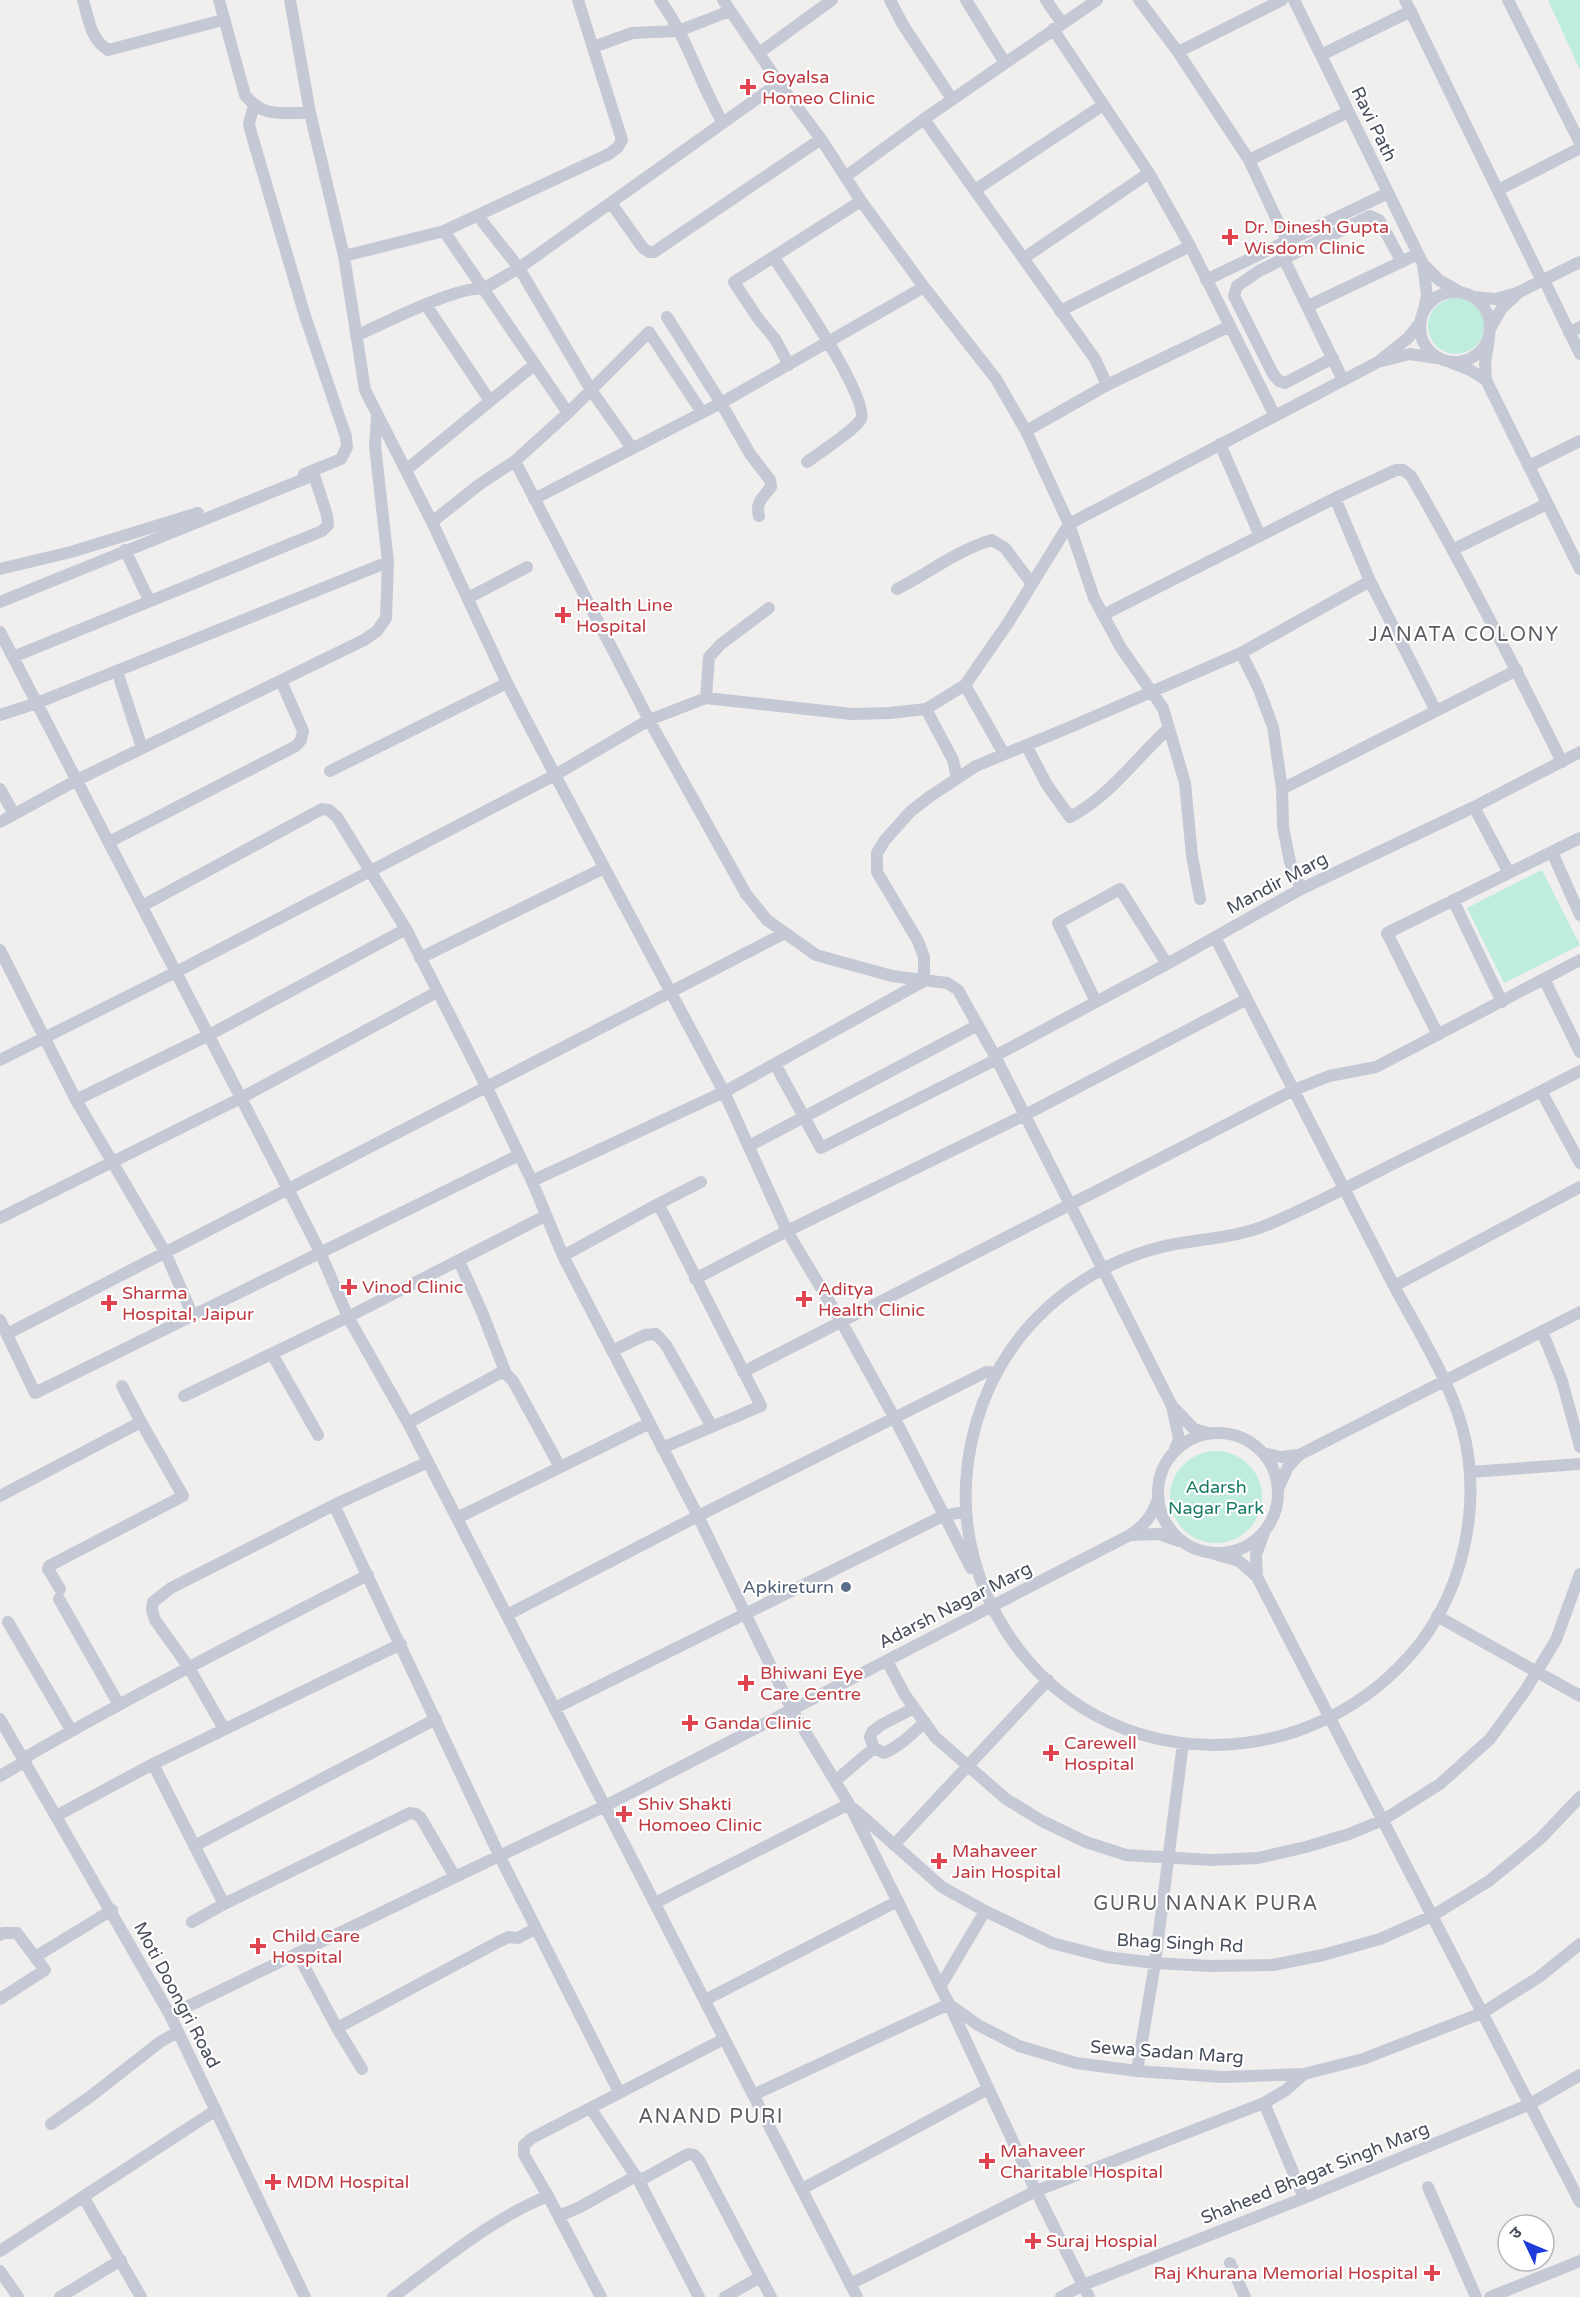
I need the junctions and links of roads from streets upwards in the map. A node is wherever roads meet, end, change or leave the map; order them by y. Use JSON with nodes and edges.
{"nodes":[{"id":1,"x":83,"y":0,"type":"edge"},
{"id":2,"x":219,"y":0,"type":"edge"},
{"id":3,"x":290,"y":0,"type":"edge"},
{"id":4,"x":578,"y":0,"type":"edge"},
{"id":5,"x":660,"y":0,"type":"edge"},
{"id":6,"x":832,"y":0,"type":"edge"},
{"id":7,"x":890,"y":0,"type":"edge"},
{"id":8,"x":966,"y":0,"type":"edge"},
{"id":9,"x":1046,"y":0,"type":"edge"},
{"id":10,"x":1097,"y":0,"type":"edge"},
{"id":11,"x":1139,"y":0,"type":"edge"},
{"id":12,"x":1282,"y":0,"type":"edge"},
{"id":13,"x":1294,"y":0,"type":"edge"},
{"id":14,"x":1509,"y":0,"type":"edge"},
{"id":15,"x":726,"y":5,"type":"edge"},
{"id":16,"x":1408,"y":5,"type":"edge"},
{"id":17,"x":223,"y":20,"type":"junction"},
{"id":18,"x":1058,"y":26,"type":"junction"},
{"id":19,"x":678,"y":31,"type":"junction"},
{"id":20,"x":593,"y":47,"type":"junction"},
{"id":21,"x":1178,"y":52,"type":"junction"},
{"id":22,"x":759,"y":53,"type":"junction"},
{"id":23,"x":1321,"y":55,"type":"junction"},
{"id":24,"x":1005,"y":63,"type":"junction"},
{"id":25,"x":779,"y":83,"type":"junction"},
{"id":26,"x":952,"y":99,"type":"junction"},
{"id":27,"x":1103,"y":105,"type":"junction"},
{"id":28,"x":254,"y":106,"type":"junction"},
{"id":29,"x":1348,"y":112,"type":"junction"},
{"id":30,"x":310,"y":113,"type":"junction"},
{"id":31,"x":924,"y":119,"type":"junction"},
{"id":32,"x":723,"y":123,"type":"junction"},
{"id":33,"x":821,"y":139,"type":"junction"},
{"id":34,"x":1580,"y":143,"type":"edge"},
{"id":35,"x":1580,"y":148,"type":"edge"},
{"id":36,"x":1249,"y":160,"type":"junction"},
{"id":37,"x":1149,"y":173,"type":"junction"},
{"id":38,"x":845,"y":177,"type":"junction"},
{"id":39,"x":975,"y":190,"type":"junction"},
{"id":40,"x":1498,"y":190,"type":"junction"},
{"id":41,"x":1388,"y":193,"type":"junction"},
{"id":42,"x":861,"y":201,"type":"junction"},
{"id":43,"x":611,"y":203,"type":"junction"},
{"id":44,"x":478,"y":216,"type":"junction"},
{"id":45,"x":1339,"y":216,"type":"junction"},
{"id":46,"x":1346,"y":229,"type":"junction"},
{"id":47,"x":444,"y":231,"type":"junction"},
{"id":48,"x":1287,"y":241,"type":"junction"},
{"id":49,"x":1190,"y":246,"type":"junction"},
{"id":50,"x":344,"y":256,"type":"junction"},
{"id":51,"x":1252,"y":257,"type":"junction"},
{"id":52,"x":774,"y":258,"type":"junction"},
{"id":53,"x":1024,"y":258,"type":"junction"},
{"id":54,"x":1284,"y":259,"type":"junction"},
{"id":55,"x":1421,"y":259,"type":"junction"},
{"id":56,"x":1402,"y":262,"type":"junction"},
{"id":57,"x":1580,"y":262,"type":"edge"},
{"id":58,"x":519,"y":268,"type":"junction"},
{"id":59,"x":1259,"y":271,"type":"junction"},
{"id":60,"x":1206,"y":280,"type":"junction"},
{"id":61,"x":1543,"y":280,"type":"junction"},
{"id":62,"x":924,"y":287,"type":"junction"},
{"id":63,"x":483,"y":289,"type":"junction"},
{"id":64,"x":1518,"y":293,"type":"junction"},
{"id":65,"x":1469,"y":296,"type":"junction"},
{"id":66,"x":426,"y":304,"type":"junction"},
{"id":67,"x":1308,"y":306,"type":"junction"},
{"id":68,"x":1424,"y":310,"type":"junction"},
{"id":69,"x":1060,"y":311,"type":"junction"},
{"id":70,"x":667,"y":317,"type":"dead end"},
{"id":71,"x":1420,"y":323,"type":"junction"},
{"id":72,"x":1230,"y":326,"type":"junction"},
{"id":73,"x":1574,"y":330,"type":"edge"},
{"id":74,"x":1490,"y":333,"type":"junction"},
{"id":75,"x":356,"y":336,"type":"junction"},
{"id":76,"x":828,"y":343,"type":"junction"},
{"id":77,"x":1580,"y":354,"type":"edge"},
{"id":78,"x":1265,"y":355,"type":"junction"},
{"id":79,"x":1333,"y":358,"type":"junction"},
{"id":80,"x":1445,"y":360,"type":"junction"},
{"id":81,"x":1378,"y":362,"type":"junction"},
{"id":82,"x":1248,"y":363,"type":"junction"},
{"id":83,"x":534,"y":365,"type":"junction"},
{"id":84,"x":789,"y":365,"type":"junction"},
{"id":85,"x":1343,"y":380,"type":"junction"},
{"id":86,"x":1486,"y":380,"type":"junction"},
{"id":87,"x":1107,"y":385,"type":"junction"},
{"id":88,"x":591,"y":390,"type":"junction"},
{"id":89,"x":490,"y":401,"type":"junction"},
{"id":90,"x":721,"y":403,"type":"junction"},
{"id":91,"x":701,"y":411,"type":"junction"},
{"id":92,"x":568,"y":413,"type":"junction"},
{"id":93,"x":378,"y":416,"type":"junction"},
{"id":94,"x":1275,"y":416,"type":"junction"},
{"id":95,"x":1026,"y":431,"type":"junction"},
{"id":96,"x":1580,"y":441,"type":"edge"},
{"id":97,"x":1220,"y":444,"type":"junction"},
{"id":98,"x":632,"y":448,"type":"junction"},
{"id":99,"x":515,"y":461,"type":"junction"},
{"id":100,"x":807,"y":462,"type":"dead end"},
{"id":101,"x":1529,"y":466,"type":"junction"},
{"id":102,"x":406,"y":470,"type":"junction"},
{"id":103,"x":1335,"y":498,"type":"junction"},
{"id":104,"x":534,"y":499,"type":"junction"},
{"id":105,"x":1547,"y":504,"type":"junction"},
{"id":106,"x":759,"y":516,"type":"dead end"},
{"id":107,"x":432,"y":522,"type":"junction"},
{"id":108,"x":1069,"y":524,"type":"junction"},
{"id":109,"x":1260,"y":536,"type":"junction"},
{"id":110,"x":1580,"y":539,"type":"edge"},
{"id":111,"x":1568,"y":545,"type":"junction"},
{"id":112,"x":1454,"y":549,"type":"junction"},
{"id":113,"x":125,"y":550,"type":"junction"},
{"id":114,"x":388,"y":562,"type":"junction"},
{"id":115,"x":527,"y":567,"type":"dead end"},
{"id":116,"x":0,"y":569,"type":"edge"},
{"id":117,"x":1580,"y":569,"type":"edge"},
{"id":118,"x":1370,"y":581,"type":"junction"},
{"id":119,"x":1032,"y":584,"type":"junction"},
{"id":120,"x":897,"y":589,"type":"dead end"},
{"id":121,"x":468,"y":598,"type":"junction"},
{"id":122,"x":149,"y":600,"type":"junction"},
{"id":123,"x":0,"y":602,"type":"edge"},
{"id":124,"x":769,"y":608,"type":"dead end"},
{"id":125,"x":1103,"y":615,"type":"junction"},
{"id":126,"x":0,"y":632,"type":"edge"},
{"id":127,"x":1241,"y":653,"type":"junction"},
{"id":128,"x":13,"y":657,"type":"junction"},
{"id":129,"x":1517,"y":670,"type":"junction"},
{"id":130,"x":117,"y":671,"type":"junction"},
{"id":131,"x":281,"y":681,"type":"junction"},
{"id":132,"x":507,"y":683,"type":"junction"},
{"id":133,"x":965,"y":686,"type":"junction"},
{"id":134,"x":1152,"y":692,"type":"junction"},
{"id":135,"x":706,"y":698,"type":"junction"},
{"id":136,"x":37,"y":703,"type":"junction"},
{"id":137,"x":926,"y":709,"type":"junction"},
{"id":138,"x":1436,"y":711,"type":"junction"},
{"id":139,"x":0,"y":715,"type":"edge"},
{"id":140,"x":650,"y":720,"type":"junction"},
{"id":141,"x":1169,"y":728,"type":"junction"},
{"id":142,"x":1026,"y":745,"type":"junction"},
{"id":143,"x":142,"y":748,"type":"junction"},
{"id":144,"x":1580,"y":752,"type":"edge"},
{"id":145,"x":1004,"y":754,"type":"junction"},
{"id":146,"x":1562,"y":762,"type":"junction"},
{"id":147,"x":330,"y":771,"type":"dead end"},
{"id":148,"x":555,"y":775,"type":"junction"},
{"id":149,"x":957,"y":778,"type":"junction"},
{"id":150,"x":77,"y":780,"type":"junction"},
{"id":151,"x":0,"y":789,"type":"edge"},
{"id":152,"x":1282,"y":789,"type":"junction"},
{"id":153,"x":1473,"y":807,"type":"junction"},
{"id":154,"x":14,"y":814,"type":"junction"},
{"id":155,"x":0,"y":822,"type":"edge"},
{"id":156,"x":1580,"y":838,"type":"edge"},
{"id":157,"x":109,"y":842,"type":"junction"},
{"id":158,"x":1552,"y":852,"type":"junction"},
{"id":159,"x":604,"y":868,"type":"junction"},
{"id":160,"x":369,"y":871,"type":"junction"},
{"id":161,"x":1509,"y":873,"type":"junction"},
{"id":162,"x":1301,"y":889,"type":"junction"},
{"id":163,"x":1200,"y":899,"type":"dead end"},
{"id":164,"x":1453,"y":900,"type":"junction"},
{"id":165,"x":142,"y":906,"type":"junction"},
{"id":166,"x":1580,"y":915,"type":"edge"},
{"id":167,"x":406,"y":929,"type":"junction"},
{"id":168,"x":785,"y":933,"type":"junction"},
{"id":169,"x":1215,"y":937,"type":"junction"},
{"id":170,"x":0,"y":950,"type":"edge"},
{"id":171,"x":420,"y":958,"type":"junction"},
{"id":172,"x":1580,"y":960,"type":"edge"},
{"id":173,"x":1167,"y":964,"type":"junction"},
{"id":174,"x":176,"y":972,"type":"junction"},
{"id":175,"x":1544,"y":979,"type":"junction"},
{"id":176,"x":924,"y":981,"type":"junction"},
{"id":177,"x":437,"y":992,"type":"junction"},
{"id":178,"x":670,"y":993,"type":"junction"},
{"id":179,"x":1247,"y":999,"type":"junction"},
{"id":180,"x":1096,"y":1002,"type":"junction"},
{"id":181,"x":1502,"y":1002,"type":"junction"},
{"id":182,"x":978,"y":1025,"type":"junction"},
{"id":183,"x":209,"y":1035,"type":"junction"},
{"id":184,"x":1438,"y":1035,"type":"junction"},
{"id":185,"x":44,"y":1038,"type":"junction"},
{"id":186,"x":1580,"y":1052,"type":"edge"},
{"id":187,"x":996,"y":1058,"type":"junction"},
{"id":188,"x":0,"y":1060,"type":"edge"},
{"id":189,"x":774,"y":1064,"type":"junction"},
{"id":190,"x":1580,"y":1071,"type":"edge"},
{"id":191,"x":487,"y":1088,"type":"junction"},
{"id":192,"x":1294,"y":1090,"type":"junction"},
{"id":193,"x":1541,"y":1091,"type":"junction"},
{"id":194,"x":724,"y":1092,"type":"junction"},
{"id":195,"x":241,"y":1098,"type":"junction"},
{"id":196,"x":76,"y":1100,"type":"junction"},
{"id":197,"x":1025,"y":1115,"type":"junction"},
{"id":198,"x":803,"y":1117,"type":"junction"},
{"id":199,"x":748,"y":1146,"type":"junction"},
{"id":200,"x":519,"y":1155,"type":"junction"},
{"id":201,"x":112,"y":1162,"type":"junction"},
{"id":202,"x":1580,"y":1163,"type":"edge"},
{"id":203,"x":532,"y":1181,"type":"junction"},
{"id":204,"x":701,"y":1182,"type":"dead end"},
{"id":205,"x":1580,"y":1187,"type":"edge"},
{"id":206,"x":1345,"y":1188,"type":"junction"},
{"id":207,"x":288,"y":1189,"type":"junction"},
{"id":208,"x":658,"y":1204,"type":"junction"},
{"id":209,"x":1071,"y":1205,"type":"junction"},
{"id":210,"x":545,"y":1216,"type":"junction"},
{"id":211,"x":0,"y":1218,"type":"edge"},
{"id":212,"x":787,"y":1231,"type":"junction"},
{"id":213,"x":165,"y":1252,"type":"junction"},
{"id":214,"x":320,"y":1252,"type":"junction"},
{"id":215,"x":563,"y":1256,"type":"junction"},
{"id":216,"x":459,"y":1260,"type":"junction"},
{"id":217,"x":1103,"y":1269,"type":"junction"},
{"id":218,"x":695,"y":1279,"type":"junction"},
{"id":219,"x":1394,"y":1286,"type":"junction"},
{"id":220,"x":1580,"y":1312,"type":"edge"},
{"id":221,"x":193,"y":1316,"type":"junction"},
{"id":222,"x":348,"y":1317,"type":"junction"},
{"id":223,"x":0,"y":1320,"type":"edge"},
{"id":224,"x":842,"y":1323,"type":"junction"},
{"id":225,"x":1542,"y":1331,"type":"junction"},
{"id":226,"x":7,"y":1334,"type":"junction"},
{"id":227,"x":612,"y":1351,"type":"junction"},
{"id":228,"x":272,"y":1354,"type":"junction"},
{"id":229,"x":743,"y":1372,"type":"junction"},
{"id":230,"x":997,"y":1373,"type":"junction"},
{"id":231,"x":506,"y":1374,"type":"junction"},
{"id":232,"x":1444,"y":1382,"type":"junction"},
{"id":233,"x":122,"y":1386,"type":"dead end"},
{"id":234,"x":184,"y":1396,"type":"dead end"},
{"id":235,"x":1172,"y":1406,"type":"junction"},
{"id":236,"x":894,"y":1417,"type":"junction"},
{"id":237,"x":141,"y":1422,"type":"junction"},
{"id":238,"x":408,"y":1423,"type":"junction"},
{"id":239,"x":650,"y":1423,"type":"junction"},
{"id":240,"x":711,"y":1425,"type":"junction"},
{"id":241,"x":1209,"y":1433,"type":"junction"},
{"id":242,"x":318,"y":1435,"type":"dead end"},
{"id":243,"x":1580,"y":1447,"type":"edge"},
{"id":244,"x":662,"y":1448,"type":"junction"},
{"id":245,"x":1174,"y":1452,"type":"junction"},
{"id":246,"x":1263,"y":1453,"type":"junction"},
{"id":247,"x":1299,"y":1455,"type":"junction"},
{"id":248,"x":428,"y":1462,"type":"junction"},
{"id":249,"x":1580,"y":1464,"type":"edge"},
{"id":250,"x":560,"y":1467,"type":"junction"},
{"id":251,"x":1470,"y":1472,"type":"junction"},
{"id":252,"x":1278,"y":1489,"type":"junction"},
{"id":253,"x":0,"y":1496,"type":"edge"},
{"id":254,"x":1158,"y":1499,"type":"junction"},
{"id":255,"x":334,"y":1504,"type":"junction"},
{"id":256,"x":966,"y":1511,"type":"junction"},
{"id":257,"x":698,"y":1516,"type":"junction"},
{"id":258,"x":943,"y":1516,"type":"junction"},
{"id":259,"x":457,"y":1518,"type":"junction"},
{"id":260,"x":1264,"y":1532,"type":"junction"},
{"id":261,"x":1130,"y":1535,"type":"junction"},
{"id":262,"x":1182,"y":1542,"type":"junction"},
{"id":263,"x":1211,"y":1553,"type":"junction"},
{"id":264,"x":1580,"y":1574,"type":"edge"},
{"id":265,"x":368,"y":1575,"type":"junction"},
{"id":266,"x":1257,"y":1578,"type":"junction"},
{"id":267,"x":992,"y":1606,"type":"junction"},
{"id":268,"x":745,"y":1613,"type":"junction"},
{"id":269,"x":507,"y":1615,"type":"junction"},
{"id":270,"x":1437,"y":1616,"type":"junction"},
{"id":271,"x":8,"y":1622,"type":"dead end"},
{"id":272,"x":401,"y":1644,"type":"junction"},
{"id":273,"x":887,"y":1661,"type":"junction"},
{"id":274,"x":188,"y":1666,"type":"junction"},
{"id":275,"x":1537,"y":1672,"type":"junction"},
{"id":276,"x":1048,"y":1680,"type":"junction"},
{"id":277,"x":1580,"y":1696,"type":"edge"},
{"id":278,"x":118,"y":1703,"type":"junction"},
{"id":279,"x":555,"y":1708,"type":"junction"},
{"id":280,"x":914,"y":1708,"type":"junction"},
{"id":281,"x":792,"y":1710,"type":"junction"},
{"id":282,"x":0,"y":1719,"type":"edge"},
{"id":283,"x":436,"y":1719,"type":"junction"},
{"id":284,"x":1330,"y":1719,"type":"junction"},
{"id":285,"x":925,"y":1722,"type":"junction"},
{"id":286,"x":224,"y":1729,"type":"junction"},
{"id":287,"x":71,"y":1730,"type":"junction"},
{"id":288,"x":1183,"y":1743,"type":"junction"},
{"id":289,"x":874,"y":1748,"type":"junction"},
{"id":290,"x":25,"y":1759,"type":"junction"},
{"id":291,"x":153,"y":1764,"type":"junction"},
{"id":292,"x":968,"y":1766,"type":"junction"},
{"id":293,"x":0,"y":1776,"type":"edge"},
{"id":294,"x":835,"y":1781,"type":"junction"},
{"id":295,"x":1580,"y":1797,"type":"edge"},
{"id":296,"x":849,"y":1804,"type":"junction"},
{"id":297,"x":605,"y":1806,"type":"junction"},
{"id":298,"x":56,"y":1816,"type":"junction"},
{"id":299,"x":1383,"y":1820,"type":"junction"},
{"id":300,"x":894,"y":1845,"type":"junction"},
{"id":301,"x":194,"y":1846,"type":"junction"},
{"id":302,"x":500,"y":1857,"type":"junction"},
{"id":303,"x":1169,"y":1858,"type":"junction"},
{"id":304,"x":455,"y":1877,"type":"junction"},
{"id":305,"x":897,"y":1901,"type":"junction"},
{"id":306,"x":655,"y":1903,"type":"junction"},
{"id":307,"x":224,"y":1904,"type":"junction"},
{"id":308,"x":111,"y":1910,"type":"junction"},
{"id":309,"x":985,"y":1911,"type":"junction"},
{"id":310,"x":1432,"y":1916,"type":"junction"},
{"id":311,"x":192,"y":1922,"type":"dead end"},
{"id":312,"x":536,"y":1928,"type":"junction"},
{"id":313,"x":0,"y":1935,"type":"edge"},
{"id":314,"x":1580,"y":1944,"type":"edge"},
{"id":315,"x":297,"y":1953,"type":"junction"},
{"id":316,"x":35,"y":1956,"type":"junction"},
{"id":317,"x":1155,"y":1963,"type":"junction"},
{"id":318,"x":940,"y":1988,"type":"junction"},
{"id":319,"x":0,"y":1999,"type":"edge"},
{"id":320,"x":705,"y":2000,"type":"junction"},
{"id":321,"x":949,"y":2004,"type":"junction"},
{"id":322,"x":1482,"y":2013,"type":"junction"},
{"id":323,"x":170,"y":2015,"type":"junction"},
{"id":324,"x":337,"y":2028,"type":"junction"},
{"id":325,"x":178,"y":2032,"type":"junction"},
{"id":326,"x":724,"y":2039,"type":"junction"},
{"id":327,"x":362,"y":2069,"type":"dead end"},
{"id":328,"x":1137,"y":2071,"type":"junction"},
{"id":329,"x":1304,"y":2074,"type":"junction"},
{"id":330,"x":1580,"y":2074,"type":"edge"},
{"id":331,"x":988,"y":2089,"type":"junction"},
{"id":332,"x":619,"y":2092,"type":"junction"},
{"id":333,"x":753,"y":2095,"type":"junction"},
{"id":334,"x":1264,"y":2103,"type":"junction"},
{"id":335,"x":1530,"y":2104,"type":"junction"},
{"id":336,"x":591,"y":2109,"type":"junction"},
{"id":337,"x":216,"y":2110,"type":"junction"},
{"id":338,"x":51,"y":2124,"type":"dead end"},
{"id":339,"x":637,"y":2179,"type":"junction"},
{"id":340,"x":1428,"y":2187,"type":"dead end"},
{"id":341,"x":802,"y":2189,"type":"junction"},
{"id":342,"x":1036,"y":2191,"type":"junction"},
{"id":343,"x":548,"y":2196,"type":"junction"},
{"id":344,"x":84,"y":2198,"type":"junction"},
{"id":345,"x":1304,"y":2198,"type":"junction"},
{"id":346,"x":1580,"y":2202,"type":"edge"},
{"id":347,"x":559,"y":2216,"type":"junction"},
{"id":348,"x":0,"y":2251,"type":"edge"},
{"id":349,"x":121,"y":2260,"type":"junction"},
{"id":350,"x":1580,"y":2261,"type":"edge"},
{"id":351,"x":1230,"y":2263,"type":"dead end"},
{"id":352,"x":0,"y":2271,"type":"edge"},
{"id":353,"x":760,"y":2277,"type":"junction"},
{"id":354,"x":850,"y":2283,"type":"junction"},
{"id":355,"x":1086,"y":2291,"type":"edge"},
{"id":356,"x":18,"y":2297,"type":"edge"},
{"id":357,"x":60,"y":2297,"type":"edge"},
{"id":358,"x":141,"y":2297,"type":"edge"},
{"id":359,"x":305,"y":2297,"type":"edge"},
{"id":360,"x":393,"y":2297,"type":"edge"},
{"id":361,"x":601,"y":2297,"type":"edge"},
{"id":362,"x":699,"y":2297,"type":"edge"},
{"id":363,"x":725,"y":2297,"type":"edge"},
{"id":364,"x":771,"y":2297,"type":"edge"},
{"id":365,"x":857,"y":2297,"type":"edge"},
{"id":366,"x":1061,"y":2297,"type":"edge"},
{"id":367,"x":1245,"y":2297,"type":"edge"},
{"id":368,"x":1476,"y":2297,"type":"edge"},
{"id":369,"x":1490,"y":2297,"type":"edge"}],
"edges":[{"from":1,"to":17,"type":"street"},
{"from":2,"to":17,"type":"street"},
{"from":3,"to":30,"type":"street"},
{"from":4,"to":20,"type":"street"},
{"from":5,"to":19,"type":"street"},
{"from":6,"to":22,"type":"street"},
{"from":7,"to":26,"type":"street"},
{"from":8,"to":24,"type":"street"},
{"from":9,"to":18,"type":"street"},
{"from":10,"to":18,"type":"street"},
{"from":11,"to":21,"type":"street"},
{"from":12,"to":21,"type":"street"},
{"from":13,"to":23,"type":"street","name":"Ravi Path"},
{"from":14,"to":34,"type":"street"},
{"from":15,"to":19,"type":"street"},
{"from":15,"to":22,"type":"street"},
{"from":16,"to":23,"type":"street"},
{"from":16,"to":40,"type":"street"},
{"from":17,"to":28,"type":"street"},
{"from":18,"to":24,"type":"street"},
{"from":18,"to":27,"type":"street"},
{"from":19,"to":20,"type":"street"},
{"from":19,"to":32,"type":"street"},
{"from":20,"to":44,"type":"street"},
{"from":21,"to":36,"type":"street"},
{"from":22,"to":25,"type":"street"},
{"from":23,"to":29,"type":"street","name":"Ravi Path"},
{"from":24,"to":26,"type":"street"},
{"from":25,"to":32,"type":"street"},
{"from":25,"to":33,"type":"street"},
{"from":26,"to":31,"type":"street"},
{"from":27,"to":37,"type":"street"},
{"from":27,"to":39,"type":"street"},
{"from":28,"to":30,"type":"street"},
{"from":28,"to":116,"type":"street"},
{"from":29,"to":36,"type":"street"},
{"from":29,"to":41,"type":"street","name":"Ravi Path"},
{"from":30,"to":50,"type":"street"},
{"from":31,"to":38,"type":"street"},
{"from":31,"to":39,"type":"street"},
{"from":32,"to":43,"type":"street"},
{"from":33,"to":38,"type":"street"},
{"from":33,"to":43,"type":"street"},
{"from":35,"to":40,"type":"street"},
{"from":36,"to":48,"type":"street"},
{"from":37,"to":49,"type":"street"},
{"from":37,"to":53,"type":"street"},
{"from":38,"to":42,"type":"street"},
{"from":39,"to":53,"type":"street"},
{"from":40,"to":61,"type":"street"},
{"from":41,"to":45,"type":"street"},
{"from":41,"to":55,"type":"street","name":"Ravi Path"},
{"from":42,"to":52,"type":"street"},
{"from":42,"to":62,"type":"street"},
{"from":43,"to":58,"type":"street"},
{"from":44,"to":47,"type":"street"},
{"from":44,"to":58,"type":"street"},
{"from":45,"to":46,"type":"street"},
{"from":45,"to":48,"type":"street"},
{"from":46,"to":54,"type":"street"},
{"from":46,"to":56,"type":"street"},
{"from":47,"to":50,"type":"street"},
{"from":47,"to":63,"type":"street"},
{"from":48,"to":51,"type":"street"},
{"from":49,"to":60,"type":"street"},
{"from":49,"to":69,"type":"street"},
{"from":50,"to":75,"type":"street"},
{"from":51,"to":59,"type":"street"},
{"from":51,"to":60,"type":"street"},
{"from":52,"to":76,"type":"street"},
{"from":52,"to":84,"type":"street"},
{"from":53,"to":69,"type":"street"},
{"from":54,"to":59,"type":"street"},
{"from":54,"to":67,"type":"street"},
{"from":55,"to":56,"type":"street"},
{"from":55,"to":65,"type":"street"},
{"from":55,"to":68,"type":"street"},
{"from":56,"to":67,"type":"street"},
{"from":57,"to":61,"type":"street"},
{"from":58,"to":63,"type":"street"},
{"from":58,"to":88,"type":"street"},
{"from":59,"to":78,"type":"street"},
{"from":60,"to":72,"type":"street"},
{"from":61,"to":64,"type":"street"},
{"from":61,"to":73,"type":"street"},
{"from":62,"to":76,"type":"street"},
{"from":62,"to":95,"type":"street"},
{"from":63,"to":66,"type":"street"},
{"from":63,"to":83,"type":"street"},
{"from":64,"to":65,"type":"street"},
{"from":64,"to":74,"type":"street"},
{"from":65,"to":68,"type":"street"},
{"from":65,"to":74,"type":"street"},
{"from":66,"to":75,"type":"street"},
{"from":66,"to":89,"type":"street"},
{"from":67,"to":79,"type":"street"},
{"from":68,"to":71,"type":"street"},
{"from":69,"to":87,"type":"street"},
{"from":70,"to":90,"type":"street"},
{"from":71,"to":80,"type":"street"},
{"from":71,"to":81,"type":"street"},
{"from":72,"to":82,"type":"street"},
{"from":72,"to":87,"type":"street"},
{"from":73,"to":77,"type":"street"},
{"from":74,"to":80,"type":"street"},
{"from":74,"to":86,"type":"street"},
{"from":75,"to":93,"type":"street"},
{"from":76,"to":84,"type":"street"},
{"from":76,"to":100,"type":"street"},
{"from":78,"to":79,"type":"street"},
{"from":78,"to":82,"type":"street"},
{"from":79,"to":85,"type":"street"},
{"from":80,"to":81,"type":"street"},
{"from":80,"to":86,"type":"street"},
{"from":81,"to":85,"type":"street"},
{"from":82,"to":94,"type":"street"},
{"from":83,"to":89,"type":"street"},
{"from":83,"to":92,"type":"street"},
{"from":84,"to":90,"type":"street"},
{"from":85,"to":94,"type":"street"},
{"from":86,"to":101,"type":"street"},
{"from":87,"to":95,"type":"street"},
{"from":88,"to":91,"type":"street"},
{"from":88,"to":92,"type":"street"},
{"from":88,"to":98,"type":"street"},
{"from":89,"to":102,"type":"street"},
{"from":90,"to":91,"type":"street"},
{"from":90,"to":106,"type":"street"},
{"from":91,"to":98,"type":"street"},
{"from":92,"to":99,"type":"street"},
{"from":93,"to":102,"type":"street"},
{"from":93,"to":114,"type":"street"},
{"from":94,"to":97,"type":"street"},
{"from":95,"to":108,"type":"street"},
{"from":96,"to":101,"type":"street"},
{"from":97,"to":108,"type":"street"},
{"from":97,"to":109,"type":"street"},
{"from":98,"to":104,"type":"street"},
{"from":99,"to":104,"type":"street"},
{"from":99,"to":107,"type":"street"},
{"from":101,"to":105,"type":"street"},
{"from":102,"to":107,"type":"street"},
{"from":103,"to":109,"type":"street"},
{"from":103,"to":112,"type":"street"},
{"from":103,"to":118,"type":"street"},
{"from":104,"to":140,"type":"street"},
{"from":105,"to":111,"type":"street"},
{"from":105,"to":112,"type":"street"},
{"from":107,"to":121,"type":"street"},
{"from":108,"to":119,"type":"street"},
{"from":108,"to":125,"type":"street"},
{"from":109,"to":125,"type":"street"},
{"from":110,"to":111,"type":"street"},
{"from":111,"to":117,"type":"street"},
{"from":112,"to":129,"type":"street"},
{"from":113,"to":122,"type":"street"},
{"from":113,"to":122,"type":"street"},
{"from":113,"to":123,"type":"street"},
{"from":114,"to":130,"type":"street"},
{"from":114,"to":131,"type":"street"},
{"from":115,"to":121,"type":"street"},
{"from":118,"to":127,"type":"street"},
{"from":118,"to":138,"type":"street"},
{"from":119,"to":120,"type":"street"},
{"from":119,"to":133,"type":"street"},
{"from":121,"to":132,"type":"street"},
{"from":122,"to":128,"type":"street"},
{"from":124,"to":135,"type":"street"},
{"from":125,"to":134,"type":"street"},
{"from":126,"to":128,"type":"street"},
{"from":127,"to":134,"type":"street"},
{"from":127,"to":152,"type":"street"},
{"from":128,"to":136,"type":"street"},
{"from":129,"to":138,"type":"street"},
{"from":129,"to":146,"type":"street"},
{"from":130,"to":136,"type":"street"},
{"from":130,"to":143,"type":"street"},
{"from":131,"to":143,"type":"street"},
{"from":131,"to":157,"type":"street"},
{"from":132,"to":147,"type":"street"},
{"from":132,"to":148,"type":"street"},
{"from":133,"to":137,"type":"street"},
{"from":133,"to":145,"type":"street"},
{"from":134,"to":141,"type":"street"},
{"from":134,"to":142,"type":"street"},
{"from":135,"to":137,"type":"street"},
{"from":135,"to":140,"type":"street"},
{"from":136,"to":139,"type":"street"},
{"from":136,"to":150,"type":"street"},
{"from":137,"to":149,"type":"street"},
{"from":138,"to":152,"type":"street"},
{"from":140,"to":148,"type":"street"},
{"from":140,"to":168,"type":"street"},
{"from":141,"to":142,"type":"street"},
{"from":141,"to":163,"type":"street"},
{"from":142,"to":145,"type":"street"},
{"from":143,"to":150,"type":"street"},
{"from":144,"to":146,"type":"street","name":"Mandir Marg"},
{"from":145,"to":149,"type":"street"},
{"from":146,"to":153,"type":"street","name":"Mandir Marg"},
{"from":148,"to":159,"type":"street"},
{"from":148,"to":160,"type":"street"},
{"from":149,"to":176,"type":"street"},
{"from":150,"to":154,"type":"street"},
{"from":150,"to":157,"type":"street"},
{"from":151,"to":154,"type":"street"},
{"from":152,"to":162,"type":"street"},
{"from":153,"to":161,"type":"street"},
{"from":153,"to":162,"type":"street","name":"Mandir Marg"},
{"from":154,"to":155,"type":"street"},
{"from":156,"to":158,"type":"street"},
{"from":157,"to":165,"type":"street"},
{"from":158,"to":161,"type":"street"},
{"from":158,"to":166,"type":"street"},
{"from":159,"to":171,"type":"street"},
{"from":159,"to":178,"type":"street"},
{"from":160,"to":165,"type":"street"},
{"from":160,"to":167,"type":"street"},
{"from":160,"to":174,"type":"street"},
{"from":161,"to":164,"type":"street"},
{"from":162,"to":169,"type":"street","name":"Mandir Marg"},
{"from":164,"to":181,"type":"street"},
{"from":164,"to":184,"type":"street"},
{"from":165,"to":174,"type":"street"},
{"from":167,"to":171,"type":"street"},
{"from":167,"to":183,"type":"street"},
{"from":168,"to":176,"type":"street"},
{"from":168,"to":178,"type":"street"},
{"from":169,"to":173,"type":"street","name":"Mandir Marg"},
{"from":169,"to":179,"type":"street"},
{"from":170,"to":185,"type":"street"},
{"from":171,"to":177,"type":"street"},
{"from":172,"to":175,"type":"street"},
{"from":173,"to":180,"type":"street","name":"Mandir Marg"},
{"from":173,"to":180,"type":"street"},
{"from":174,"to":183,"type":"street"},
{"from":174,"to":185,"type":"street"},
{"from":175,"to":181,"type":"street"},
{"from":175,"to":186,"type":"street"},
{"from":176,"to":182,"type":"street"},
{"from":176,"to":189,"type":"street"},
{"from":177,"to":191,"type":"street"},
{"from":177,"to":195,"type":"street"},
{"from":178,"to":191,"type":"street"},
{"from":178,"to":194,"type":"street"},
{"from":179,"to":192,"type":"street"},
{"from":179,"to":197,"type":"street"},
{"from":180,"to":187,"type":"street","name":"Mandir Marg"},
{"from":181,"to":184,"type":"street"},
{"from":182,"to":187,"type":"street"},
{"from":182,"to":198,"type":"street"},
{"from":183,"to":195,"type":"street"},
{"from":183,"to":196,"type":"street"},
{"from":184,"to":192,"type":"street"},
{"from":185,"to":188,"type":"street"},
{"from":185,"to":196,"type":"street"},
{"from":187,"to":197,"type":"street"},
{"from":187,"to":198,"type":"street","name":"Mandir Marg"},
{"from":189,"to":194,"type":"street"},
{"from":189,"to":198,"type":"street"},
{"from":190,"to":193,"type":"street"},
{"from":191,"to":200,"type":"street"},
{"from":191,"to":207,"type":"street"},
{"from":192,"to":206,"type":"street"},
{"from":192,"to":209,"type":"street"},
{"from":193,"to":202,"type":"street"},
{"from":193,"to":206,"type":"street"},
{"from":194,"to":199,"type":"street"},
{"from":194,"to":203,"type":"street"},
{"from":195,"to":201,"type":"street"},
{"from":195,"to":207,"type":"street"},
{"from":196,"to":201,"type":"street"},
{"from":197,"to":209,"type":"street"},
{"from":197,"to":212,"type":"street"},
{"from":198,"to":199,"type":"street"},
{"from":199,"to":212,"type":"street"},
{"from":200,"to":203,"type":"street"},
{"from":200,"to":214,"type":"street"},
{"from":201,"to":211,"type":"street"},
{"from":201,"to":213,"type":"street"},
{"from":203,"to":210,"type":"street"},
{"from":204,"to":208,"type":"street"},
{"from":205,"to":219,"type":"street"},
{"from":206,"to":217,"type":"street"},
{"from":206,"to":219,"type":"street"},
{"from":207,"to":213,"type":"street"},
{"from":207,"to":214,"type":"street"},
{"from":208,"to":215,"type":"street"},
{"from":208,"to":218,"type":"street"},
{"from":209,"to":217,"type":"street"},
{"from":209,"to":224,"type":"street"},
{"from":210,"to":215,"type":"street"},
{"from":210,"to":216,"type":"street"},
{"from":212,"to":218,"type":"street"},
{"from":212,"to":224,"type":"street"},
{"from":213,"to":221,"type":"street"},
{"from":213,"to":226,"type":"street"},
{"from":214,"to":221,"type":"street"},
{"from":214,"to":222,"type":"street"},
{"from":215,"to":227,"type":"street"},
{"from":216,"to":222,"type":"street"},
{"from":216,"to":231,"type":"street"},
{"from":217,"to":230,"type":"street"},
{"from":217,"to":235,"type":"street"},
{"from":218,"to":229,"type":"street"},
{"from":219,"to":232,"type":"street"},
{"from":220,"to":225,"type":"street"},
{"from":221,"to":226,"type":"street"},
{"from":222,"to":228,"type":"street"},
{"from":222,"to":238,"type":"street"},
{"from":223,"to":226,"type":"street"},
{"from":224,"to":229,"type":"street"},
{"from":224,"to":236,"type":"street"},
{"from":225,"to":232,"type":"street"},
{"from":225,"to":243,"type":"street"},
{"from":227,"to":239,"type":"street"},
{"from":227,"to":240,"type":"street"},
{"from":228,"to":234,"type":"street"},
{"from":228,"to":242,"type":"street"},
{"from":229,"to":240,"type":"street"},
{"from":230,"to":236,"type":"street"},
{"from":230,"to":256,"type":"street"},
{"from":231,"to":238,"type":"street"},
{"from":231,"to":250,"type":"street"},
{"from":232,"to":247,"type":"street"},
{"from":232,"to":251,"type":"street"},
{"from":233,"to":237,"type":"street"},
{"from":235,"to":241,"type":"street"},
{"from":235,"to":245,"type":"street"},
{"from":236,"to":257,"type":"street"},
{"from":236,"to":258,"type":"street"},
{"from":237,"to":253,"type":"street"},
{"from":237,"to":278,"type":"street"},
{"from":238,"to":248,"type":"street"},
{"from":239,"to":244,"type":"street"},
{"from":239,"to":250,"type":"street"},
{"from":240,"to":244,"type":"street"},
{"from":241,"to":245,"type":"street"},
{"from":241,"to":246,"type":"street"},
{"from":244,"to":257,"type":"street"},
{"from":245,"to":254,"type":"street"},
{"from":246,"to":247,"type":"street"},
{"from":246,"to":252,"type":"street"},
{"from":247,"to":252,"type":"street"},
{"from":248,"to":255,"type":"street"},
{"from":248,"to":259,"type":"street"},
{"from":249,"to":251,"type":"street"},
{"from":250,"to":259,"type":"street"},
{"from":251,"to":270,"type":"street"},
{"from":252,"to":260,"type":"street"},
{"from":254,"to":261,"type":"street"},
{"from":254,"to":262,"type":"street"},
{"from":255,"to":265,"type":"street"},
{"from":255,"to":274,"type":"street"},
{"from":256,"to":258,"type":"street"},
{"from":256,"to":267,"type":"street"},
{"from":257,"to":268,"type":"street"},
{"from":257,"to":269,"type":"street"},
{"from":258,"to":267,"type":"street"},
{"from":258,"to":268,"type":"street"},
{"from":259,"to":269,"type":"street"},
{"from":260,"to":263,"type":"street"},
{"from":260,"to":266,"type":"street"},
{"from":261,"to":262,"type":"street"},
{"from":261,"to":267,"type":"street","name":"Adarsh Nagar Marg"},
{"from":262,"to":263,"type":"street"},
{"from":263,"to":266,"type":"street"},
{"from":264,"to":275,"type":"street"},
{"from":265,"to":272,"type":"street"},
{"from":265,"to":274,"type":"street"},
{"from":266,"to":284,"type":"street"},
{"from":267,"to":273,"type":"street","name":"Adarsh Nagar Marg"},
{"from":267,"to":276,"type":"street"},
{"from":268,"to":279,"type":"street"},
{"from":268,"to":281,"type":"street"},
{"from":269,"to":279,"type":"street"},
{"from":270,"to":275,"type":"street"},
{"from":270,"to":284,"type":"street"},
{"from":271,"to":287,"type":"street"},
{"from":272,"to":283,"type":"street"},
{"from":272,"to":286,"type":"street"},
{"from":273,"to":280,"type":"street"},
{"from":273,"to":281,"type":"street","name":"Adarsh Nagar Marg"},
{"from":274,"to":278,"type":"street"},
{"from":274,"to":286,"type":"street"},
{"from":275,"to":277,"type":"street"},
{"from":275,"to":299,"type":"street"},
{"from":276,"to":288,"type":"street"},
{"from":276,"to":292,"type":"street"},
{"from":278,"to":287,"type":"street"},
{"from":279,"to":297,"type":"street"},
{"from":280,"to":285,"type":"street"},
{"from":280,"to":289,"type":"street"},
{"from":281,"to":294,"type":"street"},
{"from":281,"to":297,"type":"street","name":"Adarsh Nagar Marg"},
{"from":282,"to":290,"type":"street","name":"Moti Doongri Road"},
{"from":283,"to":301,"type":"street"},
{"from":283,"to":302,"type":"street"},
{"from":284,"to":288,"type":"street"},
{"from":284,"to":299,"type":"street"},
{"from":285,"to":289,"type":"street"},
{"from":285,"to":292,"type":"street"},
{"from":286,"to":291,"type":"street"},
{"from":287,"to":290,"type":"street"},
{"from":288,"to":303,"type":"street"},
{"from":289,"to":294,"type":"street"},
{"from":290,"to":293,"type":"street"},
{"from":290,"to":298,"type":"street","name":"Moti Doongri Road"},
{"from":291,"to":298,"type":"street"},
{"from":291,"to":301,"type":"street"},
{"from":292,"to":300,"type":"street"},
{"from":292,"to":303,"type":"street"},
{"from":294,"to":296,"type":"street"},
{"from":295,"to":310,"type":"street","name":"Bhag Singh Rd"},
{"from":296,"to":300,"type":"street","name":"Bhag Singh Rd"},
{"from":296,"to":305,"type":"street"},
{"from":296,"to":306,"type":"street"},
{"from":297,"to":302,"type":"street","name":"Adarsh Nagar Marg"},
{"from":297,"to":306,"type":"street"},
{"from":298,"to":308,"type":"street","name":"Moti Doongri Road"},
{"from":299,"to":303,"type":"street"},
{"from":299,"to":310,"type":"street"},
{"from":300,"to":309,"type":"street","name":"Bhag Singh Rd"},
{"from":301,"to":307,"type":"street"},
{"from":302,"to":304,"type":"street","name":"Adarsh Nagar Marg"},
{"from":302,"to":312,"type":"street"},
{"from":303,"to":317,"type":"street"},
{"from":304,"to":307,"type":"street"},
{"from":304,"to":315,"type":"street","name":"Adarsh Nagar Marg"},
{"from":305,"to":318,"type":"street"},
{"from":305,"to":320,"type":"street"},
{"from":306,"to":320,"type":"street"},
{"from":307,"to":311,"type":"street"},
{"from":308,"to":316,"type":"street"},
{"from":308,"to":323,"type":"street","name":"Moti Doongri Road"},
{"from":309,"to":317,"type":"street","name":"Bhag Singh Rd"},
{"from":309,"to":318,"type":"street"},
{"from":310,"to":317,"type":"street","name":"Bhag Singh Rd"},
{"from":310,"to":322,"type":"street"},
{"from":312,"to":324,"type":"street"},
{"from":312,"to":332,"type":"street"},
{"from":313,"to":316,"type":"street"},
{"from":314,"to":322,"type":"street","name":"Sewa Sadan Marg"},
{"from":315,"to":323,"type":"street","name":"Adarsh Nagar Marg"},
{"from":315,"to":324,"type":"street"},
{"from":316,"to":319,"type":"street"},
{"from":317,"to":328,"type":"street"},
{"from":318,"to":321,"type":"street"},
{"from":320,"to":326,"type":"street"},
{"from":321,"to":328,"type":"street","name":"Sewa Sadan Marg"},
{"from":321,"to":331,"type":"street"},
{"from":321,"to":333,"type":"street"},
{"from":322,"to":329,"type":"street","name":"Sewa Sadan Marg"},
{"from":322,"to":335,"type":"street"},
{"from":323,"to":325,"type":"street","name":"Moti Doongri Road"},
{"from":324,"to":327,"type":"street"},
{"from":325,"to":337,"type":"street","name":"Moti Doongri Road"},
{"from":325,"to":338,"type":"street"},
{"from":326,"to":332,"type":"street"},
{"from":326,"to":333,"type":"street"},
{"from":328,"to":329,"type":"street","name":"Sewa Sadan Marg"},
{"from":329,"to":334,"type":"street"},
{"from":330,"to":335,"type":"street","name":"Shaheed Bhagat Singh Marg"},
{"from":331,"to":341,"type":"street"},
{"from":331,"to":342,"type":"street"},
{"from":332,"to":336,"type":"street"},
{"from":333,"to":341,"type":"street"},
{"from":334,"to":342,"type":"street"},
{"from":334,"to":345,"type":"street"},
{"from":335,"to":345,"type":"street","name":"Shaheed Bhagat Singh Marg"},
{"from":335,"to":346,"type":"street"},
{"from":336,"to":339,"type":"street"},
{"from":336,"to":343,"type":"street"},
{"from":337,"to":344,"type":"street"},
{"from":337,"to":359,"type":"street","name":"Moti Doongri Road"},
{"from":339,"to":347,"type":"street"},
{"from":339,"to":353,"type":"street"},
{"from":339,"to":362,"type":"street"},
{"from":340,"to":368,"type":"street"},
{"from":341,"to":354,"type":"street"},
{"from":342,"to":354,"type":"street"},
{"from":342,"to":355,"type":"street"},
{"from":343,"to":347,"type":"street"},
{"from":343,"to":360,"type":"street"},
{"from":344,"to":348,"type":"street"},
{"from":344,"to":349,"type":"street"},
{"from":345,"to":355,"type":"street","name":"Shaheed Bhagat Singh Marg"},
{"from":347,"to":361,"type":"street"},
{"from":349,"to":357,"type":"street"},
{"from":349,"to":358,"type":"street"},
{"from":350,"to":369,"type":"street"},
{"from":351,"to":367,"type":"street"},
{"from":352,"to":356,"type":"street"},
{"from":353,"to":363,"type":"street"},
{"from":353,"to":364,"type":"street"},
{"from":354,"to":365,"type":"street"},
{"from":355,"to":366,"type":"street","name":"Shaheed Bhagat Singh Marg"}]}
